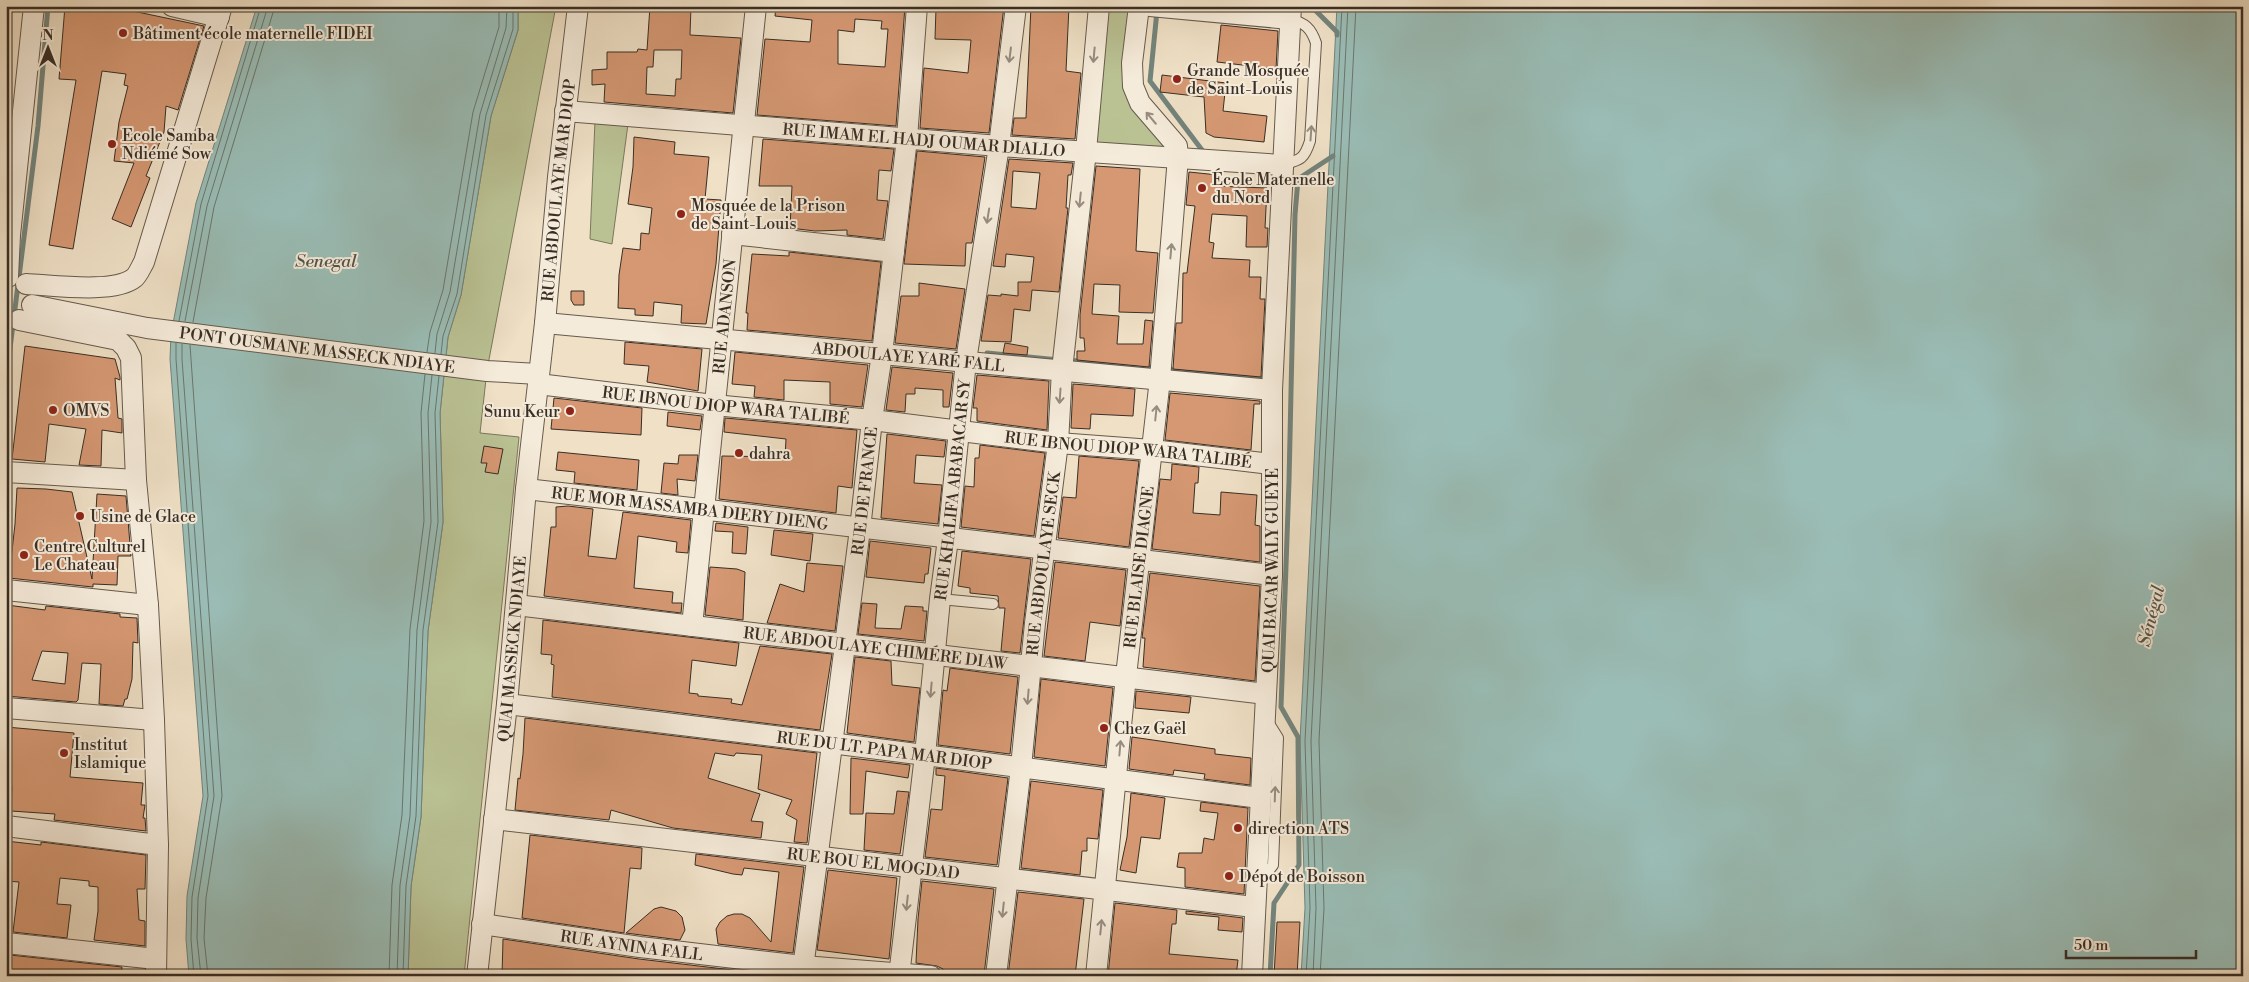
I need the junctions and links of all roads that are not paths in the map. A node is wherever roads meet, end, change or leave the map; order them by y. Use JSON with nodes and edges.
{"nodes":[{"id":1,"x":34,"y":6,"type":"edge"},
{"id":2,"x":172,"y":6,"type":"edge"},
{"id":3,"x":578,"y":6,"type":"edge"},
{"id":4,"x":756,"y":6,"type":"edge"},
{"id":5,"x":917,"y":6,"type":"edge"},
{"id":6,"x":1016,"y":6,"type":"edge"},
{"id":7,"x":1098,"y":6,"type":"edge"},
{"id":8,"x":1139,"y":6,"type":"edge"},
{"id":9,"x":1150,"y":6,"type":"edge"},
{"id":10,"x":220,"y":12,"type":"edge"},
{"id":11,"x":1290,"y":12,"type":"edge"},
{"id":12,"x":14,"y":109,"type":"edge"},
{"id":13,"x":565,"y":111,"type":"junction"},
{"id":14,"x":744,"y":126,"type":"junction"},
{"id":15,"x":907,"y":138,"type":"junction"},
{"id":16,"x":999,"y":146,"type":"junction"},
{"id":17,"x":1086,"y":151,"type":"junction"},
{"id":18,"x":1178,"y":157,"type":"junction"},
{"id":19,"x":1282,"y":165,"type":"junction"},
{"id":20,"x":732,"y":234,"type":"junction"},
{"id":21,"x":8,"y":235,"type":"edge"},
{"id":22,"x":894,"y":252,"type":"junction"},
{"id":23,"x":13,"y":279,"type":"edge"},
{"id":24,"x":19,"y":316,"type":"edge"},
{"id":25,"x":545,"y":323,"type":"junction"},
{"id":26,"x":721,"y":339,"type":"junction"},
{"id":27,"x":882,"y":354,"type":"junction"},
{"id":28,"x":966,"y":362,"type":"junction"},
{"id":29,"x":1062,"y":370,"type":"junction"},
{"id":30,"x":538,"y":379,"type":"junction"},
{"id":31,"x":1160,"y":379,"type":"junction"},
{"id":32,"x":1272,"y":390,"type":"junction"},
{"id":33,"x":714,"y":404,"type":"junction"},
{"id":34,"x":872,"y":420,"type":"junction"},
{"id":35,"x":958,"y":430,"type":"junction"},
{"id":36,"x":1058,"y":443,"type":"junction"},
{"id":37,"x":1152,"y":450,"type":"junction"},
{"id":38,"x":1271,"y":464,"type":"junction"},
{"id":39,"x":6,"y":472,"type":"edge"},
{"id":40,"x":136,"y":480,"type":"junction"},
{"id":41,"x":526,"y":489,"type":"junction"},
{"id":42,"x":703,"y":510,"type":"junction"},
{"id":43,"x":860,"y":529,"type":"junction"},
{"id":44,"x":948,"y":539,"type":"junction"},
{"id":45,"x":1045,"y":550,"type":"junction"},
{"id":46,"x":1140,"y":560,"type":"junction"},
{"id":47,"x":1272,"y":575,"type":"junction"},
{"id":48,"x":6,"y":590,"type":"edge"},
{"id":49,"x":940,"y":598,"type":"junction"},
{"id":50,"x":993,"y":604,"type":"dead end"},
{"id":51,"x":148,"y":605,"type":"junction"},
{"id":52,"x":516,"y":605,"type":"junction"},
{"id":53,"x":692,"y":626,"type":"junction"},
{"id":54,"x":845,"y":642,"type":"junction"},
{"id":55,"x":934,"y":654,"type":"junction"},
{"id":56,"x":1030,"y":666,"type":"junction"},
{"id":57,"x":1126,"y":676,"type":"junction"},
{"id":58,"x":1266,"y":694,"type":"junction"},
{"id":59,"x":507,"y":704,"type":"junction"},
{"id":60,"x":6,"y":708,"type":"edge"},
{"id":61,"x":1264,"y":716,"type":"junction"},
{"id":62,"x":154,"y":720,"type":"junction"},
{"id":63,"x":830,"y":743,"type":"junction"},
{"id":64,"x":925,"y":755,"type":"junction"},
{"id":65,"x":1021,"y":767,"type":"junction"},
{"id":66,"x":1117,"y":780,"type":"junction"},
{"id":67,"x":1260,"y":798,"type":"junction"},
{"id":68,"x":494,"y":818,"type":"junction"},
{"id":69,"x":6,"y":826,"type":"edge"},
{"id":70,"x":158,"y":844,"type":"junction"},
{"id":71,"x":818,"y":855,"type":"junction"},
{"id":72,"x":911,"y":866,"type":"junction"},
{"id":73,"x":1007,"y":878,"type":"junction"},
{"id":74,"x":1105,"y":890,"type":"junction"},
{"id":75,"x":1254,"y":898,"type":"junction"},
{"id":76,"x":482,"y":924,"type":"junction"},
{"id":77,"x":6,"y":942,"type":"edge"},
{"id":78,"x":156,"y":967,"type":"edge"},
{"id":79,"x":802,"y":971,"type":"edge"},
{"id":80,"x":899,"y":974,"type":"edge"},
{"id":81,"x":477,"y":976,"type":"edge"},
{"id":82,"x":931,"y":976,"type":"edge"},
{"id":83,"x":996,"y":976,"type":"edge"},
{"id":84,"x":1096,"y":976,"type":"edge"},
{"id":85,"x":1252,"y":976,"type":"edge"}],
"edges":[{"from":1,"to":12,"type":"street"},
{"from":2,"to":10,"type":"street"},
{"from":3,"to":13,"type":"street","name":"RUE ABDOULAYE MAR DIOP"},
{"from":4,"to":14,"type":"street","name":"RUE ADANSON"},
{"from":5,"to":15,"type":"street","name":"RUE DE FRANCE"},
{"from":6,"to":16,"type":"street","name":"RUE KHALIFA ABABACAR SY","one_way":true},
{"from":7,"to":17,"type":"street","name":"RUE ABDOULAYE SECK","one_way":true},
{"from":18,"to":8,"type":"street","one_way":true},
{"from":9,"to":11,"type":"street"},
{"from":10,"to":23,"type":"street"},
{"from":11,"to":19,"type":"street","name":"QUAI BACAR WALY GUEYE"},
{"from":19,"to":11,"type":"lane","one_way":true},
{"from":12,"to":21,"type":"street"},
{"from":13,"to":14,"type":"street","name":"RUE IMAM EL HADJ OUMAR DIALLO"},
{"from":13,"to":25,"type":"street","name":"RUE ABDOULAYE MAR DIOP"},
{"from":14,"to":15,"type":"street","name":"RUE IMAM EL HADJ OUMAR DIALLO"},
{"from":14,"to":20,"type":"street","name":"RUE ADANSON"},
{"from":15,"to":16,"type":"street","name":"RUE IMAM EL HADJ OUMAR DIALLO"},
{"from":15,"to":22,"type":"street","name":"RUE DE FRANCE"},
{"from":16,"to":17,"type":"street","name":"RUE IMAM EL HADJ OUMAR DIALLO"},
{"from":16,"to":28,"type":"street","name":"RUE KHALIFA ABABACAR SY","one_way":true},
{"from":17,"to":18,"type":"street","name":"RUE IMAM EL HADJ OUMAR DIALLO"},
{"from":17,"to":29,"type":"street","name":"RUE ABDOULAYE SECK","one_way":true},
{"from":18,"to":19,"type":"street","name":"RUE IMAM EL HADJ OUMAR DIALLO"},
{"from":31,"to":18,"type":"street","name":"RUE BLAISE DIAGNE","one_way":true},
{"from":19,"to":32,"type":"street","name":"QUAI BACAR WALY GUEYE"},
{"from":20,"to":22,"type":"street"},
{"from":20,"to":26,"type":"street","name":"RUE ADANSON"},
{"from":21,"to":23,"type":"street"},
{"from":22,"to":27,"type":"street","name":"RUE DE FRANCE"},
{"from":23,"to":24,"type":"street"},
{"from":24,"to":30,"type":"street","name":"PONT OUSMANE MASSECK NDIAYE"},
{"from":24,"to":40,"type":"street"},
{"from":25,"to":26,"type":"street","name":"ABDOULAYE YARÉ FALL"},
{"from":25,"to":30,"type":"street","name":"RUE ABDOULAYE MAR DIOP"},
{"from":26,"to":27,"type":"street","name":"ABDOULAYE YARÉ FALL"},
{"from":26,"to":33,"type":"street","name":"RUE ADANSON"},
{"from":27,"to":28,"type":"street","name":"ABDOULAYE YARÉ FALL"},
{"from":27,"to":34,"type":"street","name":"RUE DE FRANCE"},
{"from":28,"to":29,"type":"street","name":"ABDOULAYE YARÉ FALL"},
{"from":28,"to":35,"type":"street","name":"RUE KHALIFA ABABACAR SY"},
{"from":29,"to":31,"type":"street","name":"ABDOULAYE YARÉ FALL"},
{"from":29,"to":36,"type":"street","name":"RUE ABDOULAYE SECK","one_way":true},
{"from":30,"to":33,"type":"street","name":"RUE IBNOU DIOP WARA TALIBÉ"},
{"from":30,"to":41,"type":"street","name":"QUAI MASSECK NDIAYE"},
{"from":31,"to":32,"type":"street","name":"ABDOULAYE YARÉ FALL"},
{"from":37,"to":31,"type":"street","name":"RUE BLAISE DIAGNE","one_way":true},
{"from":32,"to":38,"type":"street","name":"QUAI BACAR WALY GUEYE"},
{"from":33,"to":34,"type":"street","name":"RUE IBNOU DIOP WARA TALIBÉ"},
{"from":33,"to":42,"type":"street","name":"RUE ADANSON"},
{"from":34,"to":35,"type":"street","name":"RUE IBNOU DIOP WARA TALIBÉ"},
{"from":34,"to":43,"type":"street","name":"RUE DE FRANCE"},
{"from":35,"to":36,"type":"street","name":"RUE IBNOU DIOP WARA TALIBÉ"},
{"from":35,"to":44,"type":"street","name":"RUE KHALIFA ABABACAR SY"},
{"from":36,"to":37,"type":"street","name":"RUE IBNOU DIOP WARA TALIBÉ"},
{"from":36,"to":45,"type":"street","name":"RUE ABDOULAYE SECK"},
{"from":37,"to":38,"type":"street","name":"RUE IBNOU DIOP WARA TALIBÉ"},
{"from":37,"to":46,"type":"street","name":"RUE BLAISE DIAGNE"},
{"from":38,"to":47,"type":"street","name":"QUAI BACAR WALY GUEYE"},
{"from":39,"to":40,"type":"street"},
{"from":40,"to":51,"type":"street"},
{"from":41,"to":42,"type":"street","name":"RUE MOR MASSAMBA DIERY DIENG"},
{"from":41,"to":52,"type":"street","name":"QUAI MASSECK NDIAYE"},
{"from":42,"to":43,"type":"street","name":"RUE MOR MASSAMBA DIERY DIENG"},
{"from":42,"to":53,"type":"street","name":"RUE ADANSON"},
{"from":43,"to":44,"type":"street","name":"RUE MOR MASSAMBA DIERY DIENG"},
{"from":43,"to":54,"type":"street","name":"RUE DE FRANCE"},
{"from":44,"to":45,"type":"street","name":"RUE MOR MASSAMBA DIERY DIENG"},
{"from":44,"to":49,"type":"street","name":"RUE KHALIFA ABABACAR SY"},
{"from":45,"to":46,"type":"street","name":"RUE MOR MASSAMBA DIERY DIENG"},
{"from":45,"to":56,"type":"street","name":"RUE ABDOULAYE SECK"},
{"from":46,"to":47,"type":"street","name":"RUE MOR MASSAMBA DIERY DIENG"},
{"from":46,"to":57,"type":"street","name":"RUE BLAISE DIAGNE"},
{"from":47,"to":58,"type":"street","name":"QUAI BACAR WALY GUEYE"},
{"from":48,"to":51,"type":"street"},
{"from":49,"to":50,"type":"lane"},
{"from":49,"to":55,"type":"street","name":"RUE KHALIFA ABABACAR SY"},
{"from":51,"to":62,"type":"street"},
{"from":52,"to":53,"type":"street","name":"RUE ABDOULAYE CHIMÉRE DIAW"},
{"from":52,"to":59,"type":"street","name":"QUAI MASSECK NDIAYE"},
{"from":53,"to":54,"type":"street","name":"RUE ABDOULAYE CHIMÉRE DIAW"},
{"from":54,"to":55,"type":"street","name":"RUE ABDOULAYE CHIMÉRE DIAW"},
{"from":54,"to":63,"type":"street","name":"RUE DE FRANCE"},
{"from":55,"to":56,"type":"street","name":"RUE ABDOULAYE CHIMÉRE DIAW"},
{"from":55,"to":64,"type":"street","name":"RUE KHALIFA ABABACAR SY","one_way":true},
{"from":56,"to":57,"type":"street","name":"RUE ABDOULAYE CHIMÉRE DIAW"},
{"from":56,"to":65,"type":"street","name":"RUE ABDOULAYE SECK","one_way":true},
{"from":57,"to":58,"type":"street","name":"RUE ABDOULAYE CHIMÉRE DIAW"},
{"from":66,"to":57,"type":"street","name":"RUE BLAISE DIAGNE","one_way":true},
{"from":58,"to":61,"type":"street","name":"QUAI BACAR WALY GUEYE"},
{"from":59,"to":63,"type":"street","name":"RUE DU LT. PAPA MAR DIOP"},
{"from":59,"to":68,"type":"street","name":"QUAI MASSECK NDIAYE"},
{"from":60,"to":62,"type":"street"},
{"from":61,"to":67,"type":"street","name":"QUAI BACAR WALY GUEYE"},
{"from":75,"to":61,"type":"lane","one_way":true},
{"from":62,"to":70,"type":"street"},
{"from":63,"to":64,"type":"street","name":"RUE DU LT. PAPA MAR DIOP"},
{"from":63,"to":71,"type":"street","name":"RUE DE FRANCE"},
{"from":64,"to":65,"type":"street","name":"RUE DU LT. PAPA MAR DIOP"},
{"from":64,"to":72,"type":"street","name":"RUE KHALIFA ABABACAR SY"},
{"from":65,"to":66,"type":"street","name":"RUE DU LT. PAPA MAR DIOP"},
{"from":65,"to":73,"type":"street","name":"RUE ABDOULAYE SECK"},
{"from":66,"to":67,"type":"street","name":"RUE DU LT. PAPA MAR DIOP"},
{"from":66,"to":74,"type":"street","name":"RUE BLAISE DIAGNE"},
{"from":67,"to":75,"type":"street","name":"QUAI BACAR WALY GUEYE"},
{"from":68,"to":71,"type":"street","name":"RUE BOU EL MOGDAD"},
{"from":68,"to":76,"type":"street","name":"QUAI MASSECK NDIAYE"},
{"from":69,"to":70,"type":"street"},
{"from":70,"to":78,"type":"street"},
{"from":71,"to":72,"type":"street","name":"RUE BOU EL MOGDAD"},
{"from":71,"to":79,"type":"street","name":"RUE DE FRANCE"},
{"from":72,"to":73,"type":"street","name":"RUE BOU EL MOGDAD"},
{"from":72,"to":80,"type":"street","name":"RUE KHALIFA ABABACAR SY","one_way":true},
{"from":73,"to":74,"type":"street","name":"RUE BOU EL MOGDAD"},
{"from":73,"to":83,"type":"street","name":"RUE ABDOULAYE SECK","one_way":true},
{"from":74,"to":75,"type":"street","name":"RUE BOU EL MOGDAD"},
{"from":84,"to":74,"type":"street","name":"RUE BLAISE DIAGNE","one_way":true},
{"from":75,"to":85,"type":"street","name":"QUAI BACAR WALY GUEYE"},
{"from":76,"to":79,"type":"street","name":"RUE AYNINA FALL"},
{"from":76,"to":81,"type":"street","name":"QUAI MASSECK NDIAYE"},
{"from":77,"to":78,"type":"street"},
{"from":79,"to":80,"type":"street","name":"RUE AYNINA FALL"},
{"from":80,"to":82,"type":"street","name":"RUE AYNINA FALL"}]}
